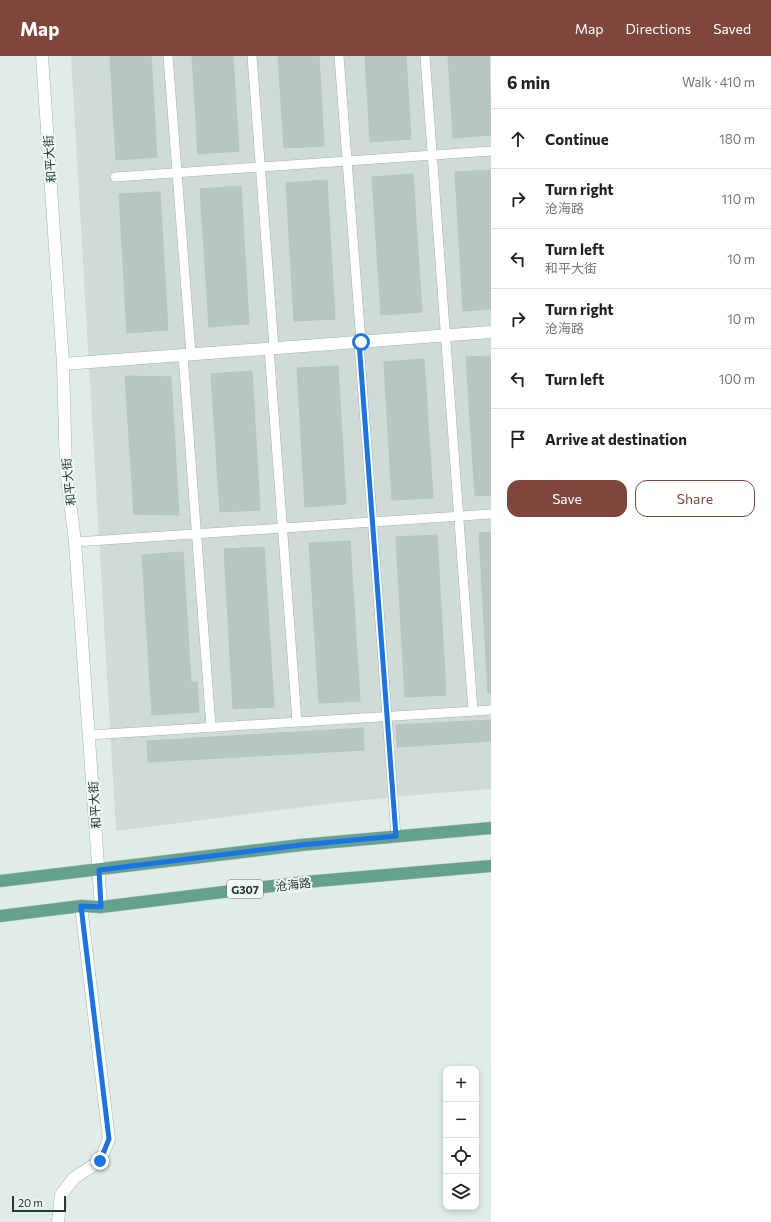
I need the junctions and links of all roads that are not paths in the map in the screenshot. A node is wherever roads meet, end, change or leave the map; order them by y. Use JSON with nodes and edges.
{"nodes":[{"id":1,"x":42,"y":56,"type":"edge"},
{"id":2,"x":168,"y":56,"type":"edge"},
{"id":3,"x":252,"y":56,"type":"edge"},
{"id":4,"x":339,"y":56,"type":"edge"},
{"id":5,"x":425,"y":56,"type":"edge"},
{"id":6,"x":491,"y":151,"type":"edge"},
{"id":7,"x":432,"y":155,"type":"junction"},
{"id":8,"x":347,"y":161,"type":"junction"},
{"id":9,"x":260,"y":167,"type":"junction"},
{"id":10,"x":177,"y":173,"type":"junction"},
{"id":11,"x":115,"y":177,"type":"dead end"},
{"id":12,"x":491,"y":332,"type":"edge"},
{"id":13,"x":445,"y":336,"type":"junction"},
{"id":14,"x":360,"y":342,"type":"junction"},
{"id":15,"x":271,"y":348,"type":"junction"},
{"id":16,"x":187,"y":355,"type":"junction"},
{"id":17,"x":63,"y":364,"type":"junction"},
{"id":18,"x":491,"y":514,"type":"edge"},
{"id":19,"x":458,"y":516,"type":"junction"},
{"id":20,"x":372,"y":522,"type":"junction"},
{"id":21,"x":282,"y":528,"type":"junction"},
{"id":22,"x":196,"y":534,"type":"junction"},
{"id":23,"x":75,"y":542,"type":"junction"},
{"id":24,"x":491,"y":710,"type":"edge"},
{"id":25,"x":473,"y":711,"type":"junction"},
{"id":26,"x":387,"y":716,"type":"junction"},
{"id":27,"x":297,"y":722,"type":"junction"},
{"id":28,"x":211,"y":727,"type":"junction"},
{"id":29,"x":89,"y":735,"type":"junction"},
{"id":30,"x":491,"y":828,"type":"edge"},
{"id":31,"x":396,"y":836,"type":"junction"},
{"id":32,"x":491,"y":866,"type":"edge"},
{"id":33,"x":99,"y":870,"type":"junction"},
{"id":34,"x":0,"y":881,"type":"edge"},
{"id":35,"x":81,"y":906,"type":"junction"},
{"id":36,"x":101,"y":907,"type":"junction"},
{"id":37,"x":0,"y":916,"type":"edge"},
{"id":38,"x":58,"y":1222,"type":"edge"}],
"edges":[{"from":1,"to":17,"type":"street","name":"和平大街"},
{"from":2,"to":10,"type":"lane"},
{"from":3,"to":9,"type":"lane"},
{"from":4,"to":8,"type":"lane"},
{"from":5,"to":7,"type":"lane"},
{"from":6,"to":7,"type":"lane"},
{"from":7,"to":8,"type":"lane"},
{"from":7,"to":13,"type":"lane"},
{"from":8,"to":9,"type":"lane"},
{"from":8,"to":14,"type":"lane"},
{"from":9,"to":10,"type":"lane"},
{"from":9,"to":15,"type":"lane"},
{"from":10,"to":11,"type":"lane"},
{"from":10,"to":16,"type":"lane"},
{"from":12,"to":13,"type":"street"},
{"from":13,"to":14,"type":"street"},
{"from":13,"to":19,"type":"lane"},
{"from":14,"to":15,"type":"street"},
{"from":14,"to":20,"type":"lane"},
{"from":15,"to":16,"type":"street"},
{"from":15,"to":21,"type":"lane"},
{"from":16,"to":17,"type":"street"},
{"from":16,"to":22,"type":"lane"},
{"from":17,"to":23,"type":"street","name":"和平大街"},
{"from":18,"to":19,"type":"lane"},
{"from":19,"to":20,"type":"lane"},
{"from":19,"to":25,"type":"lane"},
{"from":20,"to":21,"type":"lane"},
{"from":20,"to":26,"type":"lane"},
{"from":21,"to":22,"type":"lane"},
{"from":21,"to":27,"type":"lane"},
{"from":22,"to":23,"type":"lane"},
{"from":22,"to":28,"type":"lane"},
{"from":23,"to":29,"type":"street","name":"和平大街"},
{"from":24,"to":25,"type":"lane"},
{"from":25,"to":26,"type":"lane"},
{"from":26,"to":27,"type":"lane"},
{"from":26,"to":31,"type":"lane"},
{"from":27,"to":28,"type":"lane"},
{"from":28,"to":29,"type":"lane"},
{"from":29,"to":33,"type":"street","name":"和平大街"},
{"from":30,"to":31,"type":"main road"},
{"from":31,"to":33,"type":"main road"},
{"from":32,"to":36,"type":"main road","name":"沧海路","number":"G307"},
{"from":33,"to":34,"type":"main road"},
{"from":33,"to":36,"type":"street","name":"和平大街"},
{"from":35,"to":36,"type":"main road","name":"沧海路","number":"G307"},
{"from":35,"to":37,"type":"main road","name":"沧海路","number":"G307"},
{"from":35,"to":38,"type":"street"}]}
